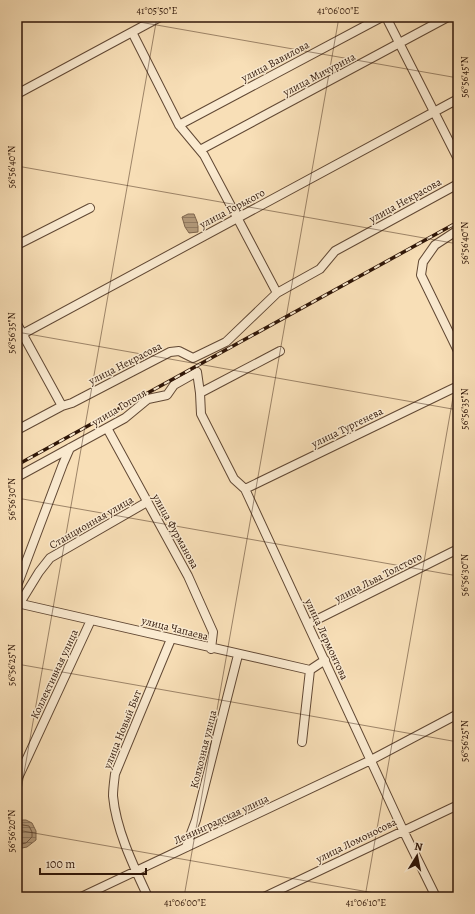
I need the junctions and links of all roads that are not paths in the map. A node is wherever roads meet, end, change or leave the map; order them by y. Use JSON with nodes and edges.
{"nodes":[{"id":1,"x":160,"y":17,"type":"edge"},
{"id":2,"x":386,"y":17,"type":"edge"},
{"id":3,"x":448,"y":17,"type":"edge"},
{"id":4,"x":377,"y":18,"type":"edge"},
{"id":5,"x":132,"y":32,"type":"junction"},
{"id":6,"x":400,"y":44,"type":"junction"},
{"id":7,"x":17,"y":94,"type":"edge"},
{"id":8,"x":458,"y":99,"type":"edge"},
{"id":9,"x":434,"y":112,"type":"junction"},
{"id":10,"x":179,"y":125,"type":"junction"},
{"id":11,"x":200,"y":150,"type":"junction"},
{"id":12,"x":458,"y":159,"type":"edge"},
{"id":13,"x":458,"y":184,"type":"edge"},
{"id":14,"x":90,"y":208,"type":"dead end"},
{"id":15,"x":238,"y":218,"type":"junction"},
{"id":16,"x":458,"y":230,"type":"edge"},
{"id":17,"x":17,"y":245,"type":"edge"},
{"id":18,"x":277,"y":293,"type":"junction"},
{"id":19,"x":17,"y":324,"type":"edge"},
{"id":20,"x":20,"y":336,"type":"edge"},
{"id":21,"x":280,"y":351,"type":"dead end"},
{"id":22,"x":458,"y":351,"type":"edge"},
{"id":23,"x":458,"y":386,"type":"edge"},
{"id":24,"x":200,"y":393,"type":"junction"},
{"id":25,"x":62,"y":406,"type":"junction"},
{"id":26,"x":107,"y":428,"type":"junction"},
{"id":27,"x":17,"y":430,"type":"edge"},
{"id":28,"x":70,"y":448,"type":"junction"},
{"id":29,"x":17,"y":478,"type":"edge"},
{"id":30,"x":245,"y":489,"type":"junction"},
{"id":31,"x":148,"y":502,"type":"junction"},
{"id":32,"x":458,"y":550,"type":"edge"},
{"id":33,"x":17,"y":586,"type":"edge"},
{"id":34,"x":18,"y":603,"type":"edge"},
{"id":35,"x":91,"y":620,"type":"junction"},
{"id":36,"x":308,"y":624,"type":"junction"},
{"id":37,"x":172,"y":638,"type":"junction"},
{"id":38,"x":211,"y":649,"type":"junction"},
{"id":39,"x":238,"y":654,"type":"junction"},
{"id":40,"x":325,"y":660,"type":"junction"},
{"id":41,"x":310,"y":670,"type":"junction"},
{"id":42,"x":458,"y":714,"type":"edge"},
{"id":43,"x":302,"y":742,"type":"dead end"},
{"id":44,"x":371,"y":760,"type":"junction"},
{"id":45,"x":17,"y":780,"type":"edge"},
{"id":46,"x":458,"y":805,"type":"edge"},
{"id":47,"x":403,"y":830,"type":"junction"},
{"id":48,"x":186,"y":847,"type":"junction"},
{"id":49,"x":136,"y":871,"type":"junction"},
{"id":50,"x":81,"y":897,"type":"edge"},
{"id":51,"x":148,"y":897,"type":"edge"},
{"id":52,"x":264,"y":897,"type":"edge"},
{"id":53,"x":436,"y":897,"type":"edge"}],
"edges":[{"from":1,"to":5,"type":"street"},
{"from":2,"to":6,"type":"street"},
{"from":3,"to":6,"type":"street","name":"улица Мичурина"},
{"from":4,"to":10,"type":"street","name":"улица Вавилова"},
{"from":5,"to":7,"type":"street"},
{"from":5,"to":10,"type":"street"},
{"from":6,"to":9,"type":"street"},
{"from":6,"to":11,"type":"street","name":"улица Мичурина"},
{"from":8,"to":9,"type":"street","name":"улица Горького"},
{"from":9,"to":12,"type":"street"},
{"from":9,"to":15,"type":"street","name":"улица Горького"},
{"from":10,"to":11,"type":"street"},
{"from":11,"to":15,"type":"street"},
{"from":13,"to":18,"type":"street","name":"улица Некрасова"},
{"from":14,"to":17,"type":"street"},
{"from":15,"to":18,"type":"street"},
{"from":15,"to":20,"type":"street","name":"улица Горького"},
{"from":16,"to":22,"type":"street"},
{"from":18,"to":25,"type":"street","name":"улица Некрасова"},
{"from":19,"to":20,"type":"street"},
{"from":20,"to":25,"type":"street"},
{"from":21,"to":24,"type":"street"},
{"from":23,"to":30,"type":"street","name":"улица Тургенева"},
{"from":24,"to":26,"type":"street","name":"улица Гоголя"},
{"from":24,"to":30,"type":"street","name":"улица Лермонтова"},
{"from":25,"to":27,"type":"street","name":"улица Некрасова"},
{"from":26,"to":28,"type":"street","name":"улица Гоголя"},
{"from":26,"to":31,"type":"street","name":"улица Фурманова"},
{"from":28,"to":29,"type":"street","name":"улица Гоголя"},
{"from":28,"to":33,"type":"street"},
{"from":30,"to":36,"type":"street","name":"улица Лермонтова"},
{"from":31,"to":34,"type":"street","name":"Станционная улица"},
{"from":31,"to":38,"type":"street","name":"улица Фурманова"},
{"from":32,"to":36,"type":"street","name":"улица Льва Толстого"},
{"from":34,"to":35,"type":"street","name":"улица Чапаева"},
{"from":35,"to":37,"type":"street","name":"улица Чапаева"},
{"from":35,"to":45,"type":"street","name":"Коллективная улица"},
{"from":36,"to":40,"type":"street","name":"улица Лермонтова"},
{"from":37,"to":38,"type":"street","name":"улица Чапаева"},
{"from":37,"to":49,"type":"street","name":"улица Новый Быт"},
{"from":38,"to":39,"type":"street","name":"улица Чапаева"},
{"from":39,"to":41,"type":"street","name":"улица Чапаева"},
{"from":39,"to":48,"type":"street","name":"Колхозная улица"},
{"from":40,"to":41,"type":"street"},
{"from":40,"to":44,"type":"street","name":"улица Лермонтова"},
{"from":41,"to":43,"type":"street"},
{"from":42,"to":44,"type":"street","name":"Ленинградская улица"},
{"from":44,"to":47,"type":"street","name":"улица Лермонтова"},
{"from":44,"to":48,"type":"street","name":"Ленинградская улица"},
{"from":46,"to":47,"type":"street","name":"улица Ломоносова"},
{"from":47,"to":52,"type":"street","name":"улица Ломоносова"},
{"from":47,"to":53,"type":"street","name":"улица Лермонтова"},
{"from":48,"to":49,"type":"street","name":"Ленинградская улица"},
{"from":49,"to":50,"type":"street","name":"Ленинградская улица"},
{"from":49,"to":51,"type":"street","name":"улица Новый Быт"}]}
